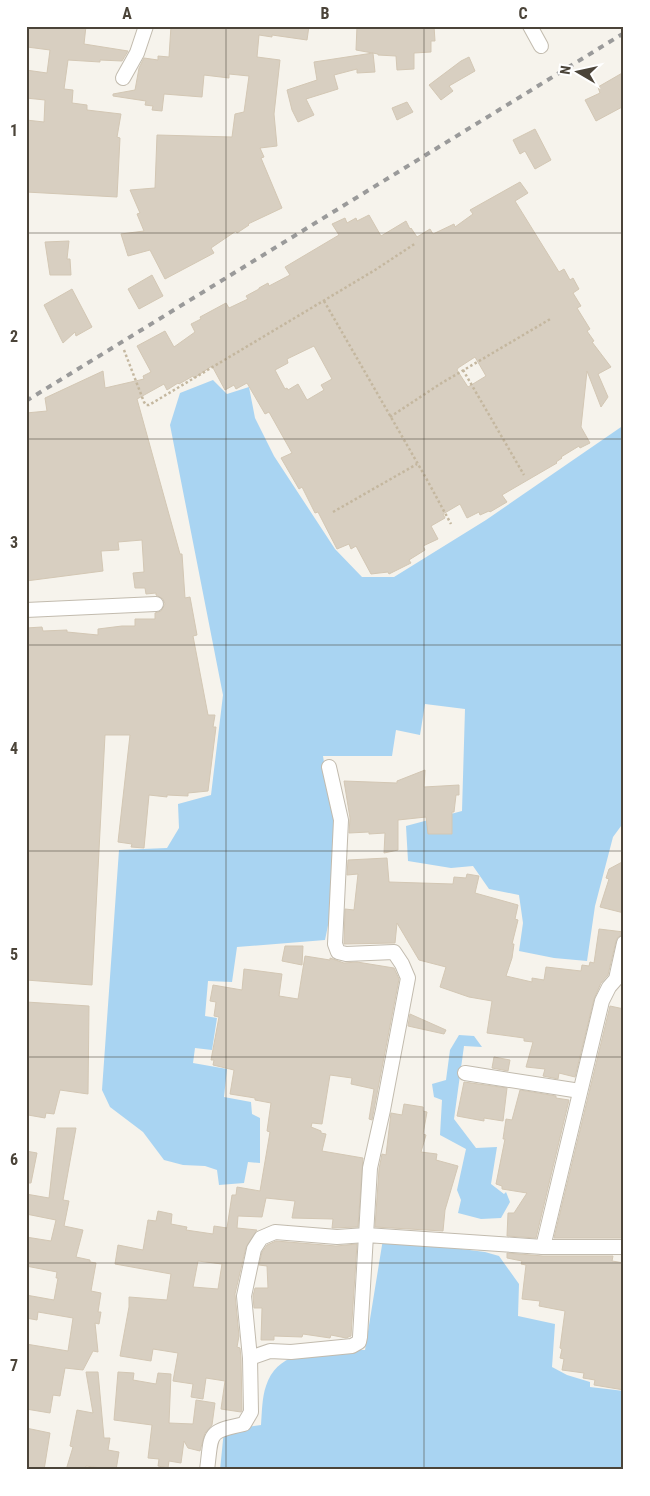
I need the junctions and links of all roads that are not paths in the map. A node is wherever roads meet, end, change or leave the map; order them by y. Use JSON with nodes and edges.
{"nodes":[{"id":1,"x":146,"y":26,"type":"edge"},
{"id":2,"x":530,"y":26,"type":"edge"},
{"id":3,"x":541,"y":46,"type":"dead end"},
{"id":4,"x":123,"y":78,"type":"dead end"},
{"id":5,"x":156,"y":604,"type":"dead end"},
{"id":6,"x":26,"y":610,"type":"edge"},
{"id":7,"x":329,"y":767,"type":"dead end"},
{"id":8,"x":624,"y":943,"type":"edge"},
{"id":9,"x":465,"y":1073,"type":"dead end"},
{"id":10,"x":580,"y":1091,"type":"junction"},
{"id":11,"x":366,"y":1235,"type":"junction"},
{"id":12,"x":543,"y":1247,"type":"junction"},
{"id":13,"x":624,"y":1247,"type":"edge"},
{"id":14,"x":250,"y":1358,"type":"junction"},
{"id":15,"x":207,"y":1470,"type":"edge"}],
"edges":[{"from":1,"to":4,"type":"street"},
{"from":2,"to":3,"type":"street"},
{"from":5,"to":6,"type":"street"},
{"from":7,"to":11,"type":"street"},
{"from":8,"to":10,"type":"street"},
{"from":9,"to":10,"type":"street"},
{"from":10,"to":12,"type":"street"},
{"from":11,"to":12,"type":"street"},
{"from":11,"to":14,"type":"street"},
{"from":11,"to":14,"type":"street"},
{"from":12,"to":13,"type":"street"},
{"from":14,"to":15,"type":"street"}]}
